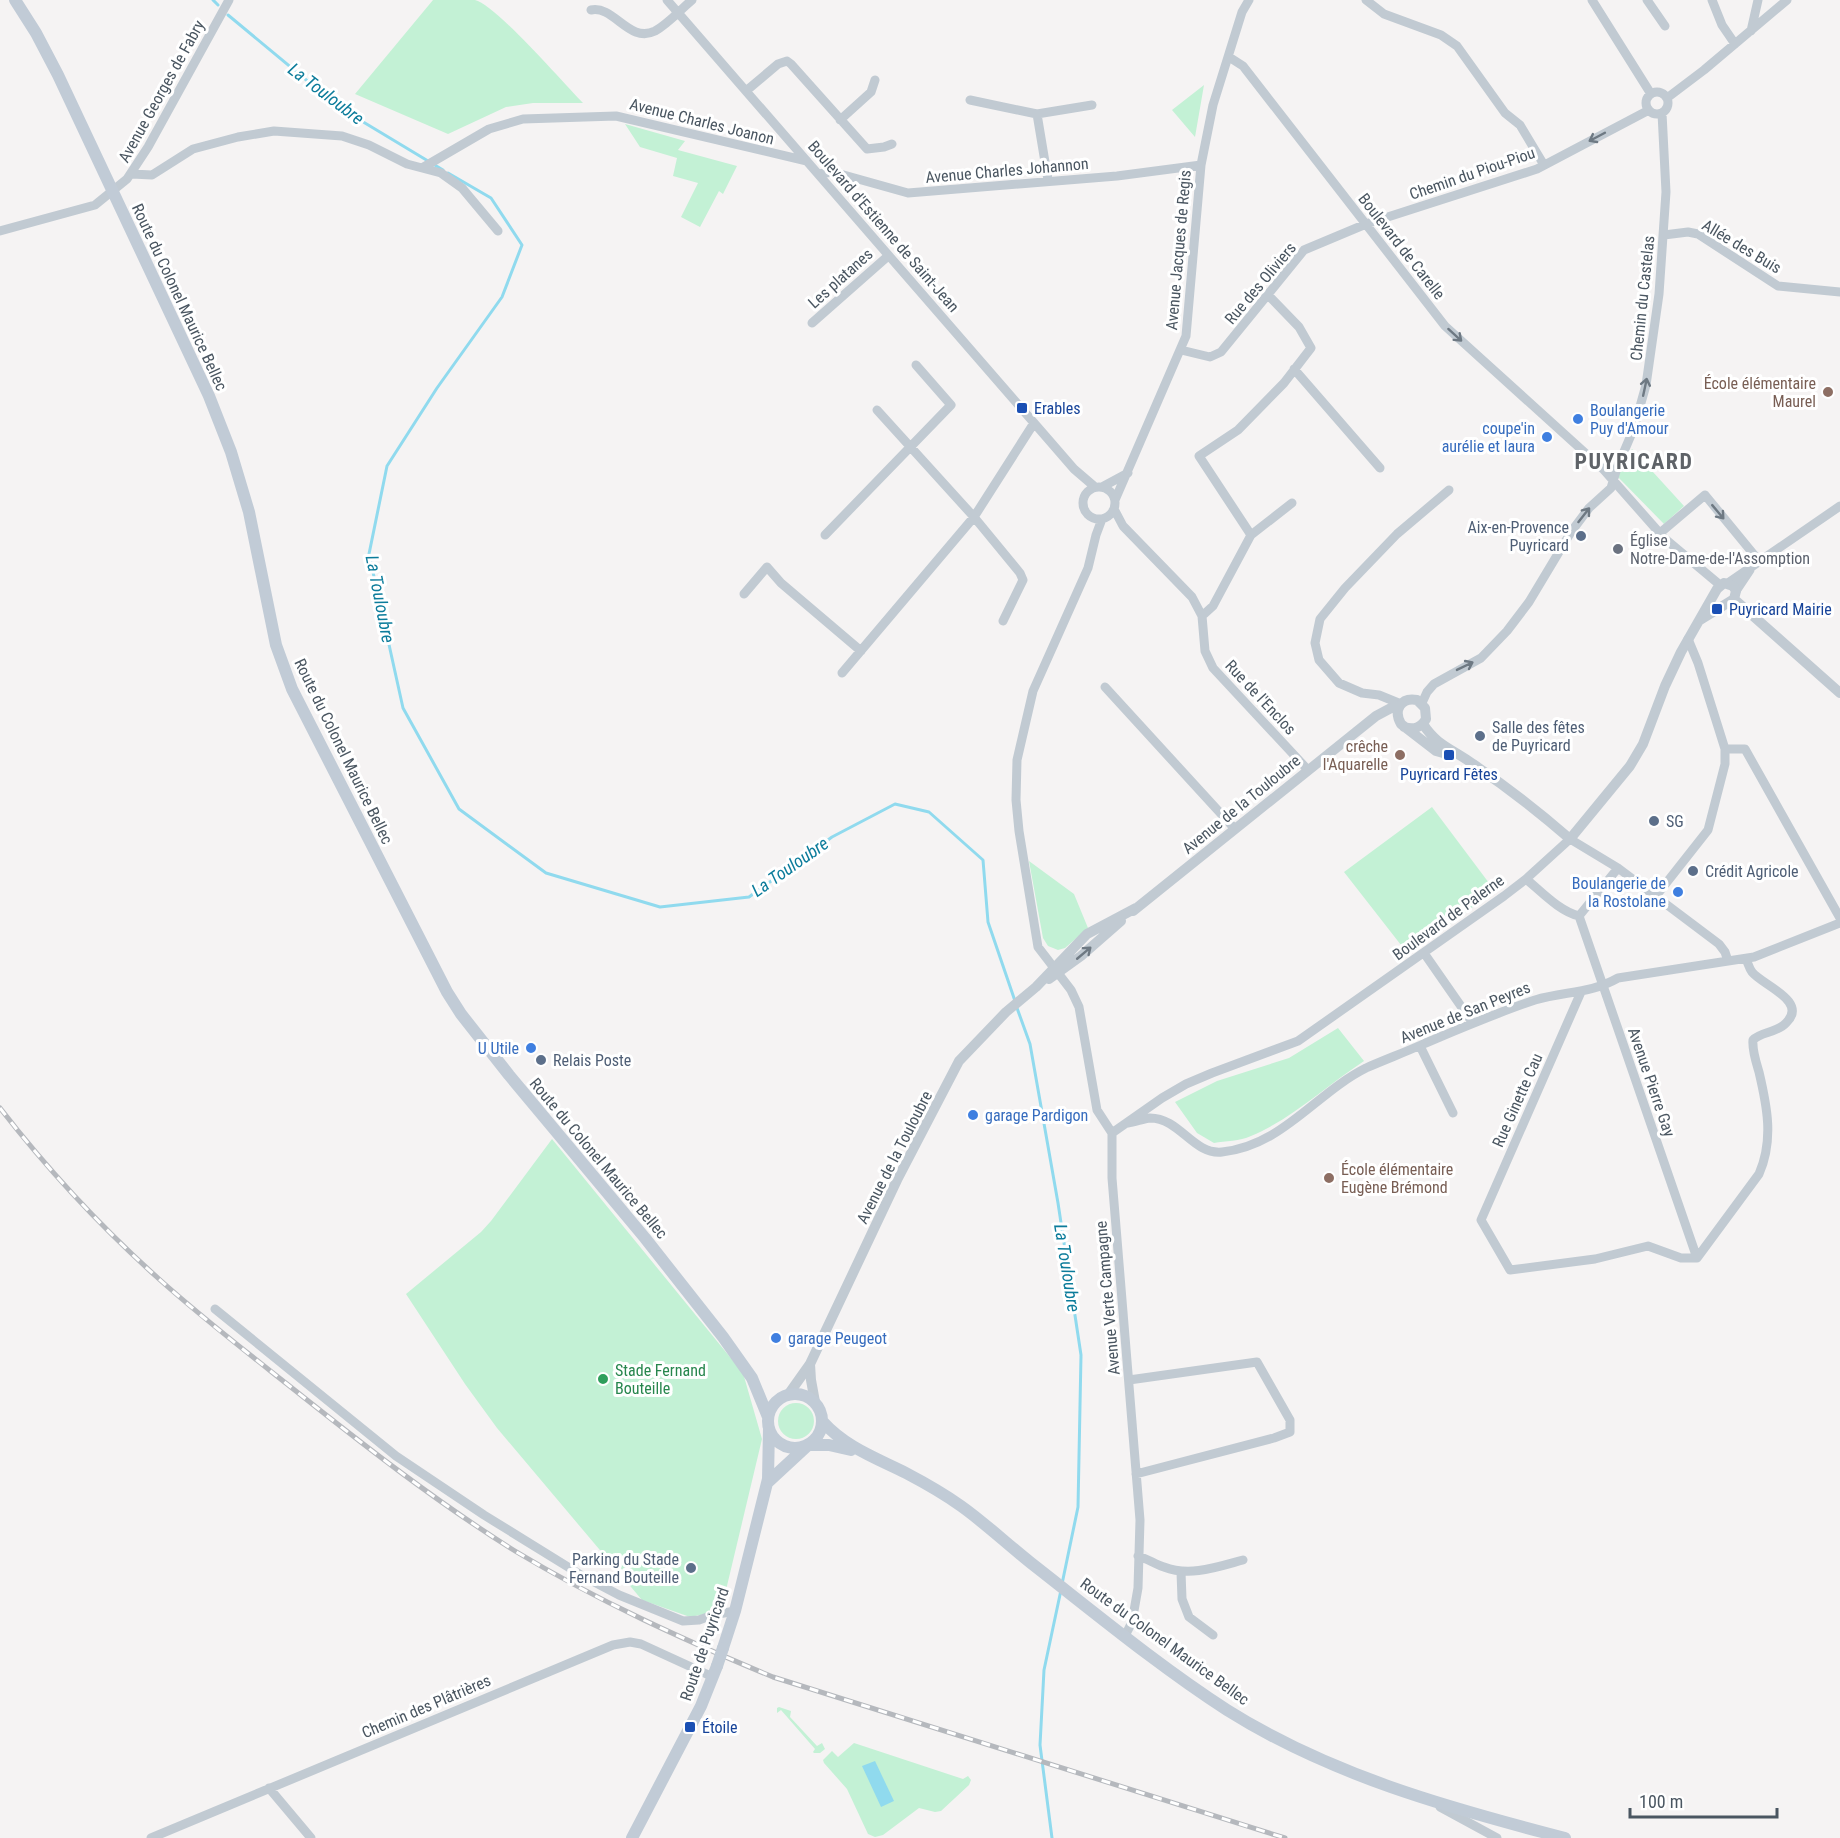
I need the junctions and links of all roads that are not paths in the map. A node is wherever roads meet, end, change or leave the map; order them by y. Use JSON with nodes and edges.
{"nodes":[{"id":1,"x":15,"y":0,"type":"edge"},
{"id":2,"x":230,"y":0,"type":"edge"},
{"id":3,"x":667,"y":0,"type":"edge"},
{"id":4,"x":692,"y":0,"type":"edge"},
{"id":5,"x":1249,"y":0,"type":"edge"},
{"id":6,"x":1366,"y":0,"type":"edge"},
{"id":7,"x":1592,"y":0,"type":"edge"},
{"id":8,"x":1647,"y":0,"type":"edge"},
{"id":9,"x":1712,"y":0,"type":"edge"},
{"id":10,"x":1758,"y":0,"type":"edge"},
{"id":11,"x":1787,"y":0,"type":"edge"},
{"id":12,"x":591,"y":10,"type":"dead end"},
{"id":13,"x":678,"y":12,"type":"junction"},
{"id":14,"x":1665,"y":26,"type":"dead end"},
{"id":15,"x":1751,"y":30,"type":"junction"},
{"id":16,"x":1734,"y":44,"type":"junction"},
{"id":17,"x":1228,"y":57,"type":"junction"},
{"id":18,"x":875,"y":80,"type":"dead end"},
{"id":19,"x":746,"y":91,"type":"junction"},
{"id":20,"x":1651,"y":94,"type":"junction"},
{"id":21,"x":1666,"y":98,"type":"junction"},
{"id":22,"x":970,"y":100,"type":"dead end"},
{"id":23,"x":1092,"y":105,"type":"dead end"},
{"id":24,"x":1648,"y":110,"type":"junction"},
{"id":25,"x":1662,"y":113,"type":"junction"},
{"id":26,"x":1037,"y":114,"type":"junction"},
{"id":27,"x":840,"y":120,"type":"junction"},
{"id":28,"x":892,"y":144,"type":"dead end"},
{"id":29,"x":807,"y":161,"type":"junction"},
{"id":30,"x":1201,"y":165,"type":"junction"},
{"id":31,"x":1544,"y":165,"type":"junction"},
{"id":32,"x":422,"y":168,"type":"junction"},
{"id":33,"x":132,"y":174,"type":"junction"},
{"id":34,"x":818,"y":174,"type":"junction"},
{"id":35,"x":1048,"y":180,"type":"junction"},
{"id":36,"x":112,"y":192,"type":"junction"},
{"id":37,"x":1366,"y":224,"type":"junction"},
{"id":38,"x":0,"y":231,"type":"edge"},
{"id":39,"x":498,"y":231,"type":"dead end"},
{"id":40,"x":1664,"y":235,"type":"junction"},
{"id":41,"x":888,"y":255,"type":"junction"},
{"id":42,"x":1840,"y":292,"type":"edge"},
{"id":43,"x":1267,"y":294,"type":"junction"},
{"id":44,"x":812,"y":323,"type":"dead end"},
{"id":45,"x":1181,"y":350,"type":"junction"},
{"id":46,"x":916,"y":365,"type":"dead end"},
{"id":47,"x":1294,"y":369,"type":"junction"},
{"id":48,"x":877,"y":410,"type":"dead end"},
{"id":49,"x":1034,"y":423,"type":"junction"},
{"id":50,"x":911,"y":447,"type":"junction"},
{"id":51,"x":1380,"y":468,"type":"dead end"},
{"id":52,"x":1077,"y":472,"type":"junction"},
{"id":53,"x":1128,"y":473,"type":"junction"},
{"id":54,"x":1613,"y":481,"type":"junction"},
{"id":55,"x":1098,"y":487,"type":"junction"},
{"id":56,"x":1449,"y":490,"type":"dead end"},
{"id":57,"x":1085,"y":495,"type":"junction"},
{"id":58,"x":1292,"y":503,"type":"dead end"},
{"id":59,"x":1115,"y":505,"type":"junction"},
{"id":60,"x":1840,"y":506,"type":"edge"},
{"id":61,"x":974,"y":517,"type":"junction"},
{"id":62,"x":1092,"y":518,"type":"junction"},
{"id":63,"x":1104,"y":518,"type":"junction"},
{"id":64,"x":1123,"y":526,"type":"junction"},
{"id":65,"x":1660,"y":533,"type":"junction"},
{"id":66,"x":825,"y":535,"type":"dead end"},
{"id":67,"x":1096,"y":535,"type":"junction"},
{"id":68,"x":1251,"y":535,"type":"junction"},
{"id":69,"x":1760,"y":562,"type":"junction"},
{"id":70,"x":1727,"y":592,"type":"junction"},
{"id":71,"x":744,"y":594,"type":"dead end"},
{"id":72,"x":1202,"y":616,"type":"junction"},
{"id":73,"x":1700,"y":620,"type":"junction"},
{"id":74,"x":1002,"y":621,"type":"dead end"},
{"id":75,"x":1688,"y":639,"type":"junction"},
{"id":76,"x":861,"y":651,"type":"junction"},
{"id":77,"x":842,"y":673,"type":"dead end"},
{"id":78,"x":1106,"y":687,"type":"dead end"},
{"id":79,"x":1840,"y":693,"type":"edge"},
{"id":80,"x":1422,"y":703,"type":"junction"},
{"id":81,"x":1400,"y":706,"type":"junction"},
{"id":82,"x":1401,"y":724,"type":"junction"},
{"id":83,"x":1423,"y":724,"type":"junction"},
{"id":84,"x":1365,"y":725,"type":"junction"},
{"id":85,"x":1725,"y":749,"type":"junction"},
{"id":86,"x":1462,"y":756,"type":"junction"},
{"id":87,"x":1308,"y":770,"type":"junction"},
{"id":88,"x":1234,"y":828,"type":"junction"},
{"id":89,"x":1570,"y":839,"type":"junction"},
{"id":90,"x":1618,"y":868,"type":"junction"},
{"id":91,"x":1526,"y":879,"type":"junction"},
{"id":92,"x":1656,"y":896,"type":"junction"},
{"id":93,"x":1579,"y":916,"type":"junction"},
{"id":94,"x":1840,"y":920,"type":"edge"},
{"id":95,"x":1424,"y":954,"type":"junction"},
{"id":96,"x":1746,"y":959,"type":"junction"},
{"id":97,"x":1728,"y":962,"type":"junction"},
{"id":98,"x":1056,"y":971,"type":"junction"},
{"id":99,"x":1603,"y":987,"type":"junction"},
{"id":100,"x":1581,"y":992,"type":"junction"},
{"id":101,"x":1472,"y":1022,"type":"junction"},
{"id":102,"x":1420,"y":1046,"type":"junction"},
{"id":103,"x":1453,"y":1113,"type":"dead end"},
{"id":104,"x":1128,"y":1123,"type":"junction"},
{"id":105,"x":1112,"y":1133,"type":"junction"},
{"id":106,"x":1697,"y":1258,"type":"junction"},
{"id":107,"x":215,"y":1309,"type":"dead end"},
{"id":108,"x":810,"y":1364,"type":"junction"},
{"id":109,"x":752,"y":1378,"type":"junction"},
{"id":110,"x":1129,"y":1380,"type":"junction"},
{"id":111,"x":786,"y":1395,"type":"junction"},
{"id":112,"x":815,"y":1402,"type":"junction"},
{"id":113,"x":822,"y":1421,"type":"junction"},
{"id":114,"x":769,"y":1423,"type":"junction"},
{"id":115,"x":803,"y":1446,"type":"junction"},
{"id":116,"x":872,"y":1457,"type":"junction"},
{"id":117,"x":1136,"y":1474,"type":"junction"},
{"id":118,"x":767,"y":1481,"type":"junction"},
{"id":119,"x":1138,"y":1556,"type":"junction"},
{"id":120,"x":1243,"y":1560,"type":"dead end"},
{"id":121,"x":1181,"y":1572,"type":"junction"},
{"id":122,"x":735,"y":1611,"type":"junction"},
{"id":123,"x":1213,"y":1635,"type":"dead end"},
{"id":124,"x":1125,"y":1636,"type":"junction"},
{"id":125,"x":715,"y":1672,"type":"junction"},
{"id":126,"x":269,"y":1788,"type":"junction"},
{"id":127,"x":1422,"y":1798,"type":"junction"},
{"id":128,"x":1558,"y":1837,"type":"edge"},
{"id":129,"x":151,"y":1838,"type":"edge"},
{"id":130,"x":311,"y":1838,"type":"edge"},
{"id":131,"x":632,"y":1838,"type":"edge"},
{"id":132,"x":1497,"y":1838,"type":"edge"}],
"edges":[{"from":1,"to":36,"type":"main road","name":"Route du Colonel Maurice Bellec"},
{"from":2,"to":33,"type":"street","name":"Avenue Georges de Fabry"},
{"from":3,"to":13,"type":"street","name":"Boulevard d'Estienne de Saint-Jean"},
{"from":4,"to":13,"type":"street"},
{"from":5,"to":17,"type":"street"},
{"from":6,"to":31,"type":"street"},
{"from":7,"to":20,"type":"street"},
{"from":8,"to":14,"type":"street"},
{"from":9,"to":16,"type":"street"},
{"from":10,"to":15,"type":"street"},
{"from":11,"to":15,"type":"street"},
{"from":12,"to":13,"type":"street"},
{"from":13,"to":19,"type":"street","name":"Boulevard d'Estienne de Saint-Jean"},
{"from":15,"to":16,"type":"street"},
{"from":16,"to":21,"type":"street"},
{"from":17,"to":30,"type":"street","name":"Avenue Jacques de Regis"},
{"from":17,"to":37,"type":"street","name":"Boulevard de Carelle"},
{"from":18,"to":27,"type":"street"},
{"from":19,"to":27,"type":"street"},
{"from":19,"to":29,"type":"street","name":"Boulevard d'Estienne de Saint-Jean"},
{"from":20,"to":21,"type":"street"},
{"from":20,"to":24,"type":"street"},
{"from":21,"to":25,"type":"street"},
{"from":22,"to":26,"type":"street"},
{"from":23,"to":26,"type":"street"},
{"from":24,"to":25,"type":"street"},
{"from":24,"to":31,"type":"street","name":"Chemin du Piou-Piou","one_way":true},
{"from":25,"to":40,"type":"street","name":"Chemin du Castelas"},
{"from":26,"to":35,"type":"street"},
{"from":27,"to":28,"type":"street"},
{"from":29,"to":32,"type":"street","name":"Avenue Charles Joanon"},
{"from":29,"to":34,"type":"street","name":"Boulevard d'Estienne de Saint-Jean"},
{"from":30,"to":35,"type":"street","name":"Avenue Charles Johannon"},
{"from":30,"to":45,"type":"street","name":"Avenue Jacques de Regis"},
{"from":31,"to":37,"type":"street","name":"Chemin du Piou-Piou"},
{"from":32,"to":33,"type":"street"},
{"from":32,"to":39,"type":"street"},
{"from":33,"to":36,"type":"street","name":"Avenue Georges de Fabry"},
{"from":34,"to":35,"type":"street","name":"Avenue Charles Johannon"},
{"from":34,"to":41,"type":"street","name":"Boulevard d'Estienne de Saint-Jean"},
{"from":36,"to":38,"type":"street","name":"Avenue Georges de Fabry"},
{"from":36,"to":109,"type":"main road","name":"Route du Colonel Maurice Bellec"},
{"from":37,"to":43,"type":"street","name":"Rue des Oliviers"},
{"from":37,"to":54,"type":"street","name":"Boulevard de Carelle","one_way":true},
{"from":40,"to":42,"type":"street","name":"Allée des Buis"},
{"from":54,"to":40,"type":"street","name":"Chemin du Castelas","one_way":true},
{"from":41,"to":44,"type":"street","name":"Les platanes"},
{"from":41,"to":49,"type":"street","name":"Boulevard d'Estienne de Saint-Jean"},
{"from":43,"to":45,"type":"street","name":"Rue des Oliviers"},
{"from":43,"to":47,"type":"street"},
{"from":45,"to":53,"type":"street","name":"Avenue Jacques de Regis"},
{"from":46,"to":50,"type":"street"},
{"from":47,"to":51,"type":"street"},
{"from":47,"to":68,"type":"street"},
{"from":48,"to":50,"type":"street"},
{"from":49,"to":52,"type":"street","name":"Boulevard d'Estienne de Saint-Jean"},
{"from":49,"to":61,"type":"street"},
{"from":50,"to":61,"type":"street"},
{"from":50,"to":66,"type":"street"},
{"from":52,"to":55,"type":"street","name":"Boulevard d'Estienne de Saint-Jean"},
{"from":52,"to":57,"type":"street","name":"Boulevard d'Estienne de Saint-Jean"},
{"from":53,"to":55,"type":"street"},
{"from":53,"to":59,"type":"street","name":"Avenue Jacques de Regis"},
{"from":54,"to":65,"type":"street","name":"Boulevard de Carelle"},
{"from":80,"to":54,"type":"street","one_way":true},
{"from":55,"to":57,"type":"street"},
{"from":55,"to":59,"type":"street"},
{"from":56,"to":81,"type":"street"},
{"from":57,"to":62,"type":"street"},
{"from":58,"to":68,"type":"street"},
{"from":59,"to":63,"type":"street"},
{"from":59,"to":64,"type":"street","name":"Rue de l'Enclos"},
{"from":60,"to":69,"type":"street"},
{"from":61,"to":74,"type":"street"},
{"from":61,"to":76,"type":"street"},
{"from":62,"to":63,"type":"street"},
{"from":62,"to":67,"type":"street"},
{"from":63,"to":64,"type":"street","name":"Rue de l'Enclos"},
{"from":63,"to":67,"type":"street"},
{"from":64,"to":72,"type":"street","name":"Rue de l'Enclos"},
{"from":65,"to":69,"type":"street","one_way":true},
{"from":65,"to":70,"type":"street","name":"Boulevard de Carelle"},
{"from":67,"to":98,"type":"street"},
{"from":68,"to":72,"type":"street"},
{"from":69,"to":70,"type":"street"},
{"from":70,"to":73,"type":"street","name":"Boulevard de Palerne"},
{"from":70,"to":73,"type":"street","name":"Boulevard de Palerne"},
{"from":70,"to":79,"type":"street"},
{"from":71,"to":76,"type":"street"},
{"from":72,"to":87,"type":"street","name":"Rue de l'Enclos"},
{"from":73,"to":75,"type":"street","name":"Boulevard de Palerne"},
{"from":75,"to":85,"type":"street"},
{"from":75,"to":89,"type":"street","name":"Boulevard de Palerne"},
{"from":76,"to":77,"type":"street"},
{"from":78,"to":88,"type":"street"},
{"from":80,"to":81,"type":"street"},
{"from":80,"to":83,"type":"street"},
{"from":81,"to":82,"type":"street"},
{"from":81,"to":84,"type":"street","name":"Avenue de la Touloubre"},
{"from":82,"to":83,"type":"street"},
{"from":82,"to":84,"type":"street","name":"Avenue de la Touloubre"},
{"from":82,"to":86,"type":"street"},
{"from":83,"to":86,"type":"street"},
{"from":84,"to":87,"type":"street","name":"Avenue de la Touloubre"},
{"from":85,"to":92,"type":"street"},
{"from":85,"to":94,"type":"street"},
{"from":86,"to":89,"type":"street"},
{"from":87,"to":88,"type":"street","name":"Avenue de la Touloubre"},
{"from":88,"to":98,"type":"street","name":"Avenue de la Touloubre"},
{"from":89,"to":90,"type":"street"},
{"from":89,"to":91,"type":"street","name":"Boulevard de Palerne"},
{"from":90,"to":92,"type":"street"},
{"from":90,"to":93,"type":"street"},
{"from":91,"to":93,"type":"street"},
{"from":91,"to":95,"type":"street","name":"Boulevard de Palerne"},
{"from":92,"to":97,"type":"street"},
{"from":93,"to":99,"type":"street","name":"Avenue Pierre Gay"},
{"from":94,"to":96,"type":"street","name":"Avenue de San Peyres"},
{"from":95,"to":101,"type":"street"},
{"from":95,"to":104,"type":"street","name":"Boulevard de Palerne"},
{"from":96,"to":97,"type":"street","name":"Avenue de San Peyres"},
{"from":96,"to":106,"type":"street"},
{"from":97,"to":99,"type":"street","name":"Avenue de San Peyres"},
{"from":98,"to":105,"type":"street"},
{"from":98,"to":108,"type":"street","name":"Avenue de la Touloubre"},
{"from":99,"to":100,"type":"street","name":"Avenue de San Peyres"},
{"from":99,"to":106,"type":"street","name":"Avenue Pierre Gay"},
{"from":100,"to":101,"type":"street","name":"Avenue de San Peyres"},
{"from":100,"to":106,"type":"street","name":"Rue Ginette Cau"},
{"from":101,"to":102,"type":"street","name":"Avenue de San Peyres"},
{"from":102,"to":103,"type":"street"},
{"from":102,"to":104,"type":"street","name":"Avenue de San Peyres"},
{"from":104,"to":105,"type":"street","name":"Boulevard de Palerne"},
{"from":105,"to":110,"type":"street","name":"Avenue Verte Campagne"},
{"from":107,"to":122,"type":"street"},
{"from":108,"to":111,"type":"street","name":"Avenue de la Touloubre"},
{"from":108,"to":112,"type":"street"},
{"from":109,"to":111,"type":"main road","name":"Route du Colonel Maurice Bellec"},
{"from":109,"to":114,"type":"main road","name":"Route du Colonel Maurice Bellec"},
{"from":110,"to":117,"type":"street","name":"Avenue Verte Campagne"},
{"from":110,"to":117,"type":"street"},
{"from":111,"to":112,"type":"main road"},
{"from":111,"to":114,"type":"main road"},
{"from":112,"to":113,"type":"main road"},
{"from":113,"to":115,"type":"main road"},
{"from":113,"to":116,"type":"main road","name":"Route du Colonel Maurice Bellec"},
{"from":114,"to":115,"type":"main road"},
{"from":114,"to":118,"type":"main road","name":"Route de Puyricard"},
{"from":115,"to":116,"type":"main road","name":"Route du Colonel Maurice Bellec"},
{"from":115,"to":118,"type":"main road","name":"Route de Puyricard"},
{"from":116,"to":124,"type":"main road","name":"Route du Colonel Maurice Bellec"},
{"from":117,"to":119,"type":"street","name":"Avenue Verte Campagne"},
{"from":118,"to":122,"type":"main road","name":"Route de Puyricard"},
{"from":119,"to":121,"type":"street"},
{"from":119,"to":124,"type":"street","name":"Avenue Verte Campagne"},
{"from":120,"to":121,"type":"street"},
{"from":121,"to":123,"type":"street"},
{"from":122,"to":125,"type":"main road","name":"Route de Puyricard","bridge":true},
{"from":124,"to":127,"type":"main road","name":"Route du Colonel Maurice Bellec"},
{"from":125,"to":126,"type":"street","name":"Chemin des Plâtrières"},
{"from":125,"to":131,"type":"main road","name":"Route de Puyricard"},
{"from":126,"to":129,"type":"street","name":"Chemin des Plâtrières"},
{"from":126,"to":130,"type":"street"},
{"from":127,"to":128,"type":"main road","name":"Route du Colonel Maurice Bellec"},
{"from":127,"to":132,"type":"street"}]}
